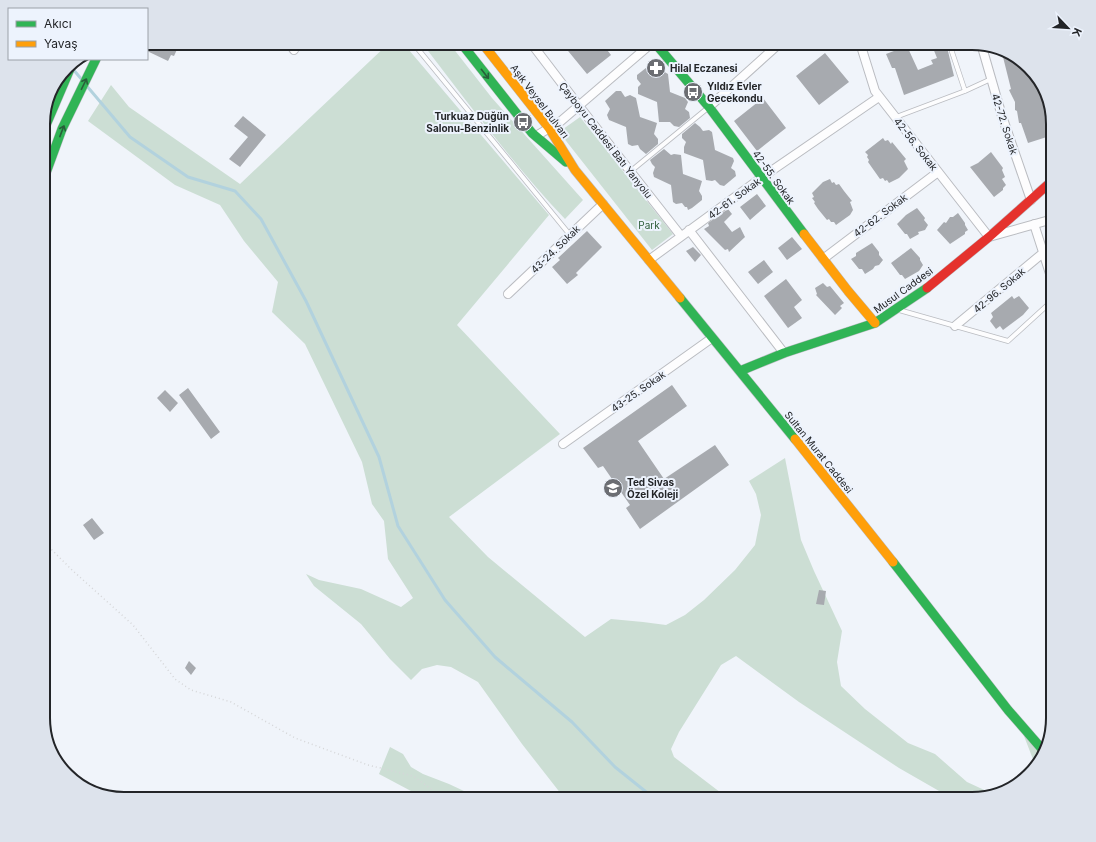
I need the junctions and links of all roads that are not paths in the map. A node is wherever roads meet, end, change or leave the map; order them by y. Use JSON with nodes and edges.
{"nodes":[{"id":1,"x":419,"y":50,"type":"edge"},
{"id":2,"x":466,"y":50,"type":"edge"},
{"id":3,"x":488,"y":50,"type":"edge"},
{"id":4,"x":536,"y":50,"type":"edge"},
{"id":5,"x":645,"y":50,"type":"edge"},
{"id":6,"x":659,"y":50,"type":"edge"},
{"id":7,"x":772,"y":50,"type":"edge"},
{"id":8,"x":862,"y":50,"type":"edge"},
{"id":9,"x":951,"y":50,"type":"edge"},
{"id":10,"x":984,"y":52,"type":"edge"},
{"id":11,"x":96,"y":60,"type":"edge"},
{"id":12,"x":67,"y":77,"type":"edge"},
{"id":13,"x":992,"y":79,"type":"junction"},
{"id":14,"x":965,"y":91,"type":"junction"},
{"id":15,"x":880,"y":97,"type":"junction"},
{"id":16,"x":579,"y":106,"type":"junction"},
{"id":17,"x":709,"y":107,"type":"junction"},
{"id":18,"x":51,"y":114,"type":"edge"},
{"id":19,"x":895,"y":117,"type":"junction"},
{"id":20,"x":549,"y":128,"type":"junction"},
{"id":21,"x":536,"y":136,"type":"junction"},
{"id":22,"x":50,"y":162,"type":"edge"},
{"id":23,"x":575,"y":170,"type":"junction"},
{"id":24,"x":630,"y":171,"type":"junction"},
{"id":25,"x":938,"y":172,"type":"junction"},
{"id":26,"x":761,"y":178,"type":"junction"},
{"id":27,"x":1046,"y":186,"type":"edge"},
{"id":28,"x":1031,"y":200,"type":"junction"},
{"id":29,"x":602,"y":204,"type":"junction"},
{"id":30,"x":1046,"y":221,"type":"edge"},
{"id":31,"x":1034,"y":224,"type":"junction"},
{"id":32,"x":689,"y":230,"type":"junction"},
{"id":33,"x":570,"y":235,"type":"junction"},
{"id":34,"x":681,"y":236,"type":"junction"},
{"id":35,"x":989,"y":237,"type":"junction"},
{"id":36,"x":1044,"y":253,"type":"junction"},
{"id":37,"x":823,"y":259,"type":"junction"},
{"id":38,"x":649,"y":260,"type":"junction"},
{"id":39,"x":1046,"y":260,"type":"edge"},
{"id":40,"x":508,"y":294,"type":"dead end"},
{"id":41,"x":1046,"y":306,"type":"edge"},
{"id":42,"x":897,"y":309,"type":"junction"},
{"id":43,"x":875,"y":323,"type":"junction"},
{"id":44,"x":955,"y":326,"type":"junction"},
{"id":45,"x":712,"y":338,"type":"junction"},
{"id":46,"x":784,"y":353,"type":"junction"},
{"id":47,"x":740,"y":371,"type":"junction"},
{"id":48,"x":563,"y":444,"type":"dead end"},
{"id":49,"x":1040,"y":747,"type":"edge"}],
"edges":[{"from":1,"to":33,"type":"lane"},
{"from":2,"to":21,"type":"street","name":"Aşık Veysel Bulvarı","one_way":true},
{"from":3,"to":20,"type":"street","name":"Aşık Veysel Bulvarı"},
{"from":4,"to":16,"type":"street","name":"Çayboyu Caddesi Batı Yanyolu"},
{"from":5,"to":16,"type":"street"},
{"from":6,"to":17,"type":"street","name":"42-55. Sokak"},
{"from":7,"to":17,"type":"street"},
{"from":8,"to":15,"type":"street","name":"42-56. Sokak"},
{"from":9,"to":14,"type":"lane"},
{"from":10,"to":13,"type":"street","name":"42-72. Sokak"},
{"from":22,"to":11,"type":"street","one_way":true},
{"from":12,"to":18,"type":"street"},
{"from":13,"to":14,"type":"lane"},
{"from":13,"to":28,"type":"street","name":"42-72. Sokak"},
{"from":14,"to":19,"type":"lane"},
{"from":15,"to":19,"type":"street","name":"42-56. Sokak"},
{"from":15,"to":26,"type":"street","name":"42-61. Sokak"},
{"from":16,"to":20,"type":"street"},
{"from":16,"to":24,"type":"street","name":"Çayboyu Caddesi Batı Yanyolu"},
{"from":17,"to":24,"type":"lane"},
{"from":17,"to":26,"type":"street","name":"42-55. Sokak"},
{"from":19,"to":25,"type":"street","name":"42-56. Sokak"},
{"from":20,"to":21,"type":"street"},
{"from":20,"to":23,"type":"street","name":"Aşık Veysel Bulvarı"},
{"from":21,"to":23,"type":"street","name":"Aşık Veysel Bulvarı"},
{"from":23,"to":29,"type":"street","name":"Sultan Murat Caddesi"},
{"from":24,"to":34,"type":"street","name":"Çayboyu Caddesi Batı Yanyolu"},
{"from":25,"to":35,"type":"street","name":"42-56. Sokak"},
{"from":25,"to":37,"type":"street","name":"42-62. Sokak"},
{"from":26,"to":32,"type":"street","name":"42-61. Sokak"},
{"from":26,"to":37,"type":"street","name":"42-55. Sokak"},
{"from":27,"to":28,"type":"street","name":"Musul Caddesi"},
{"from":28,"to":35,"type":"street","name":"Musul Caddesi"},
{"from":29,"to":33,"type":"street","name":"43-24. Sokak"},
{"from":29,"to":38,"type":"street","name":"Sultan Murat Caddesi"},
{"from":30,"to":31,"type":"street"},
{"from":31,"to":35,"type":"street"},
{"from":31,"to":36,"type":"street"},
{"from":32,"to":34,"type":"street","name":"42-61. Sokak"},
{"from":32,"to":46,"type":"street"},
{"from":33,"to":40,"type":"street","name":"43-24. Sokak"},
{"from":34,"to":38,"type":"street","name":"42-61. Sokak"},
{"from":35,"to":42,"type":"street","name":"Musul Caddesi"},
{"from":36,"to":39,"type":"street"},
{"from":36,"to":44,"type":"street","name":"42-96. Sokak"},
{"from":37,"to":43,"type":"street","name":"42-55. Sokak"},
{"from":38,"to":45,"type":"street","name":"Sultan Murat Caddesi"},
{"from":41,"to":44,"type":"lane"},
{"from":42,"to":43,"type":"street","name":"Musul Caddesi"},
{"from":42,"to":44,"type":"lane"},
{"from":43,"to":46,"type":"street","name":"Musul Caddesi"},
{"from":45,"to":47,"type":"street","name":"Sultan Murat Caddesi"},
{"from":45,"to":48,"type":"street","name":"43-25. Sokak"},
{"from":46,"to":47,"type":"street","name":"Musul Caddesi"},
{"from":47,"to":49,"type":"street","name":"Sultan Murat Caddesi"}]}
